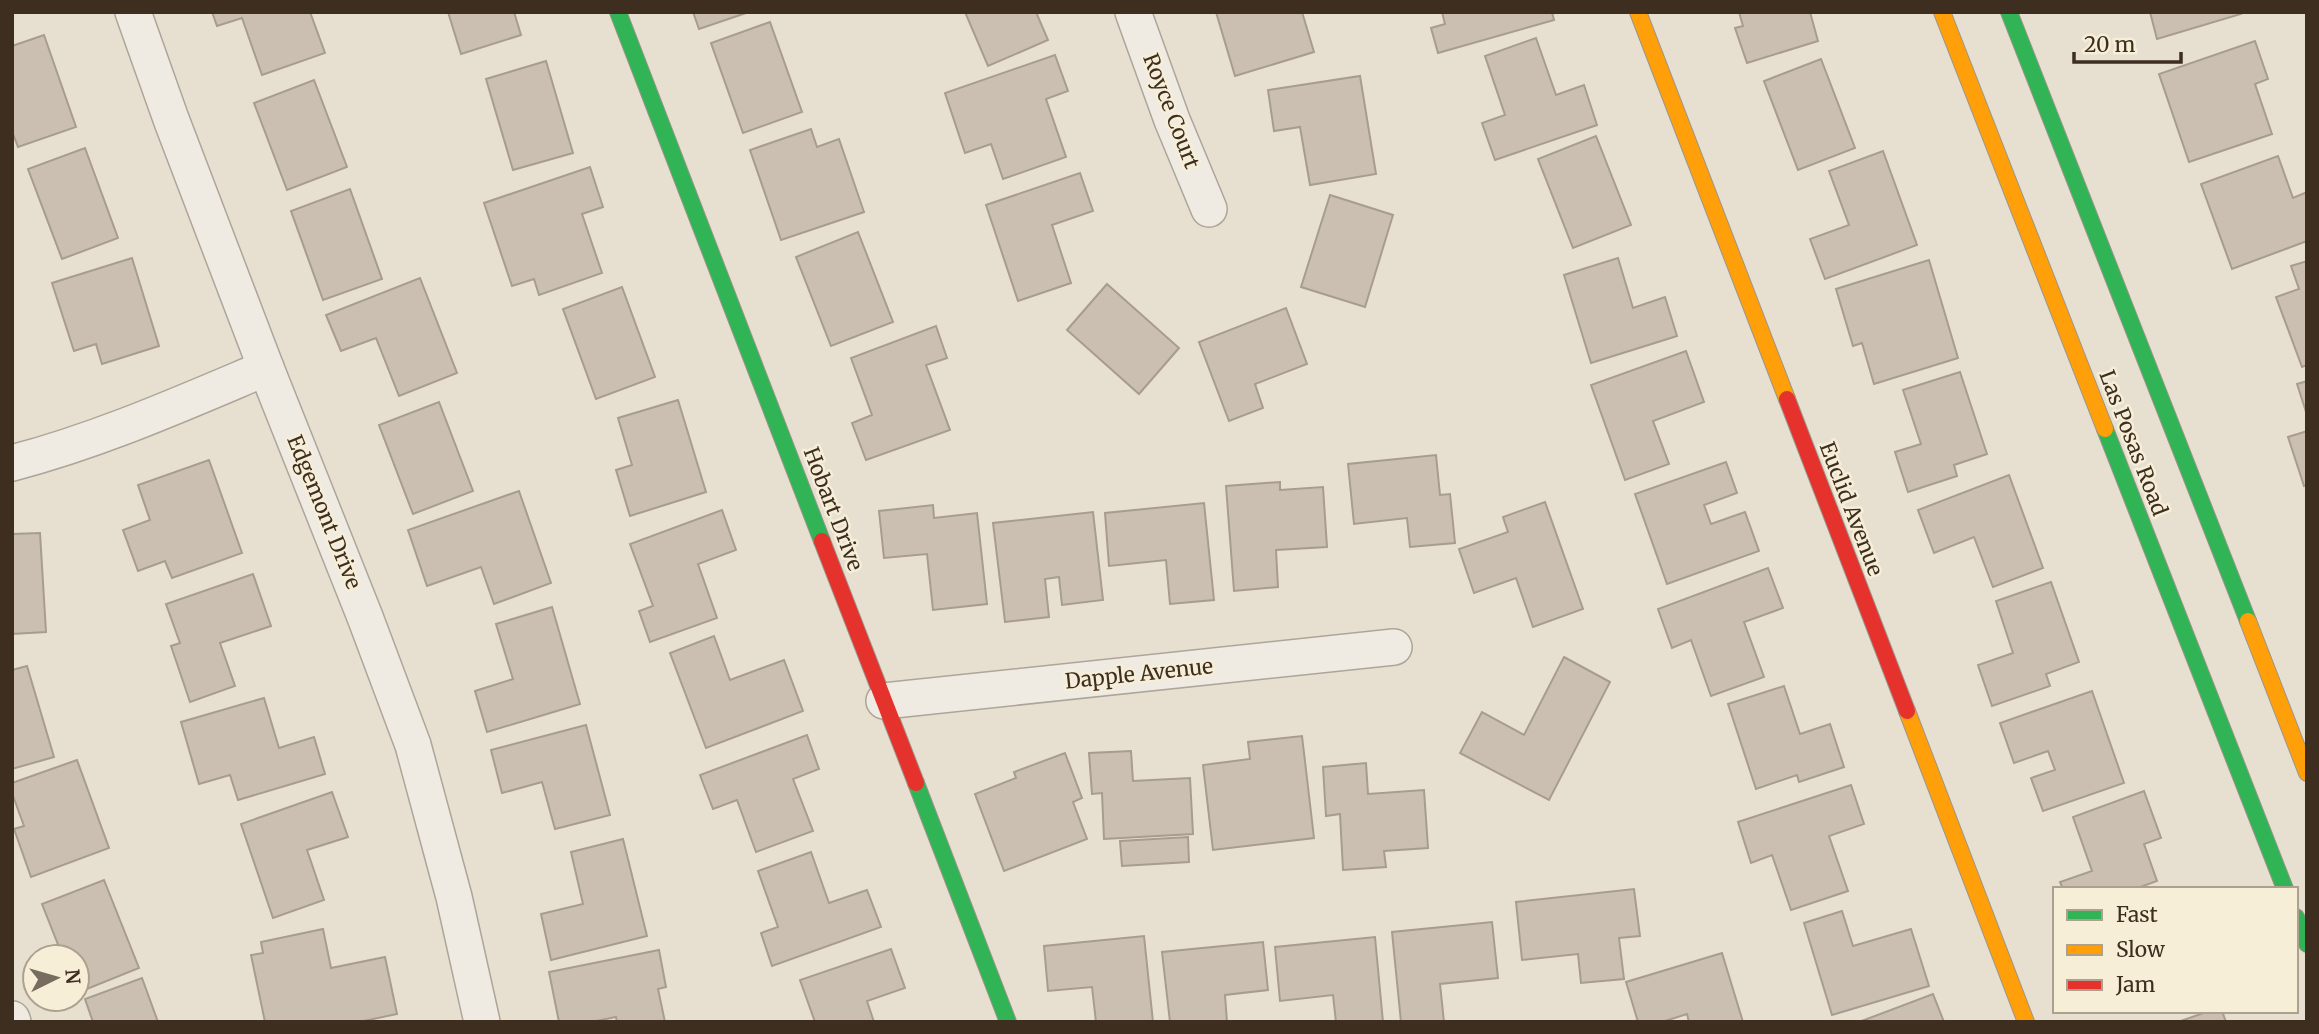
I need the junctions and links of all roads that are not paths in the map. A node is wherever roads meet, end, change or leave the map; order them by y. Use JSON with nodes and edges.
{"nodes":[{"id":1,"x":133,"y":12,"type":"edge"},
{"id":2,"x":618,"y":12,"type":"edge"},
{"id":3,"x":1133,"y":12,"type":"edge"},
{"id":4,"x":1638,"y":12,"type":"edge"},
{"id":5,"x":1942,"y":12,"type":"edge"},
{"id":6,"x":2009,"y":12,"type":"edge"},
{"id":7,"x":1209,"y":209,"type":"dead end"},
{"id":8,"x":266,"y":368,"type":"junction"},
{"id":9,"x":12,"y":463,"type":"edge"},
{"id":10,"x":1394,"y":648,"type":"dead end"},
{"id":11,"x":884,"y":701,"type":"junction"},
{"id":12,"x":2307,"y":773,"type":"edge"},
{"id":13,"x":2284,"y":887,"type":"edge"},
{"id":14,"x":2298,"y":922,"type":"edge"},
{"id":15,"x":2307,"y":944,"type":"edge"},
{"id":16,"x":482,"y":1022,"type":"edge"},
{"id":17,"x":1008,"y":1022,"type":"edge"},
{"id":18,"x":2026,"y":1022,"type":"edge"}],
"edges":[{"from":1,"to":8,"type":"street","name":"Edgemont Drive"},
{"from":2,"to":11,"type":"street","name":"Hobart Drive"},
{"from":3,"to":7,"type":"street","name":"Royce Court"},
{"from":4,"to":18,"type":"street","name":"Euclid Avenue"},
{"from":5,"to":13,"type":"street","name":"Las Posas Road"},
{"from":6,"to":12,"type":"street","name":"Las Posas Road"},
{"from":8,"to":9,"type":"street"},
{"from":8,"to":16,"type":"street","name":"Edgemont Drive"},
{"from":10,"to":11,"type":"street","name":"Dapple Avenue"},
{"from":11,"to":17,"type":"street","name":"Hobart Drive"},
{"from":14,"to":15,"type":"street"}]}
